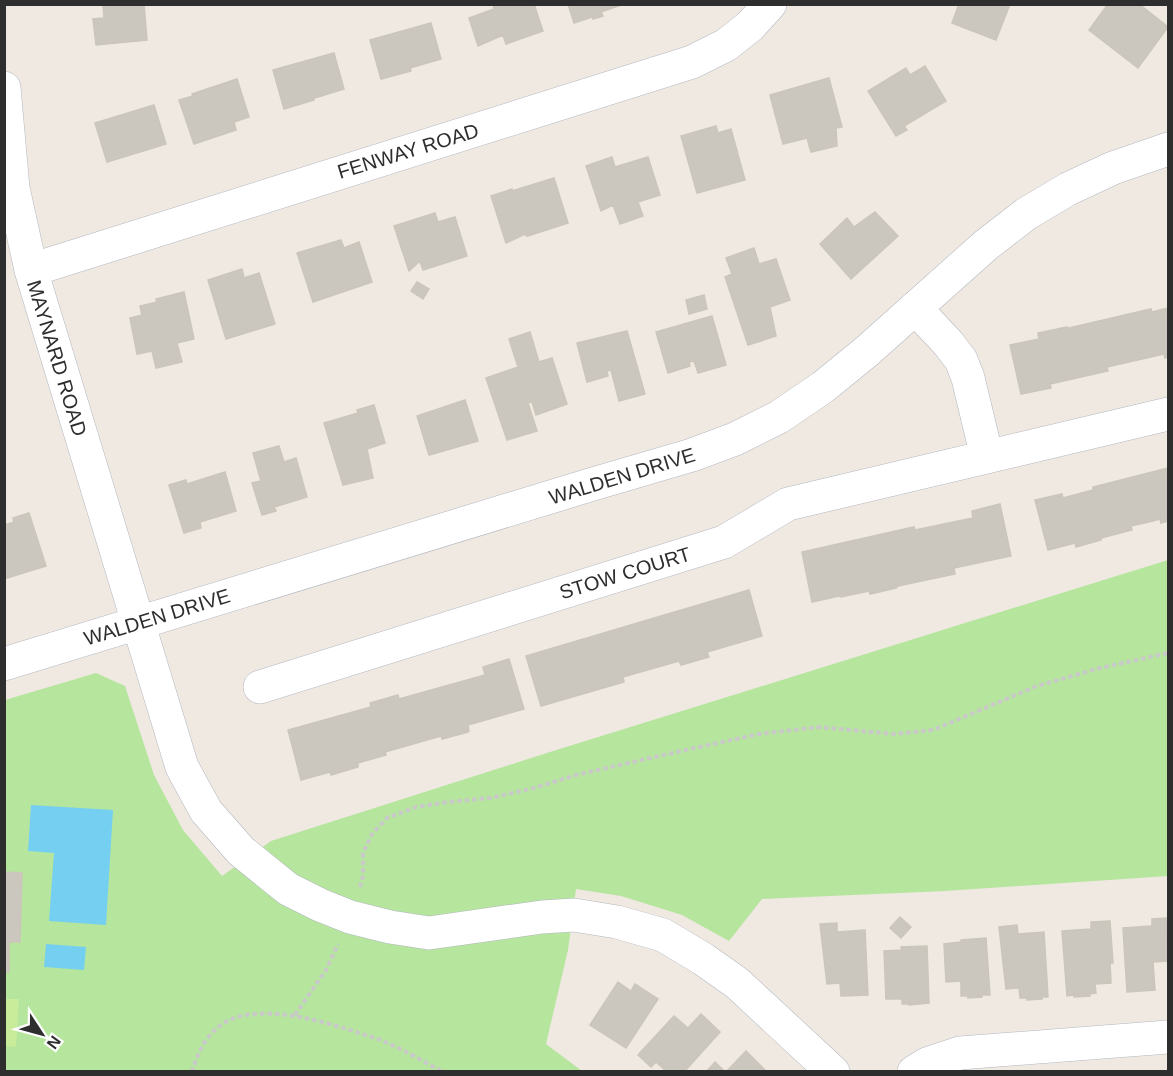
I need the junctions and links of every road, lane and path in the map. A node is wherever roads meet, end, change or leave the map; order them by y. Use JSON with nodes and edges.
{"nodes":[{"id":1,"x":770,"y":4,"type":"edge"},
{"id":2,"x":4,"y":88,"type":"edge"},
{"id":3,"x":1168,"y":149,"type":"edge"},
{"id":4,"x":31,"y":270,"type":"junction"},
{"id":5,"x":915,"y":308,"type":"junction"},
{"id":6,"x":1168,"y":414,"type":"edge"},
{"id":7,"x":987,"y":457,"type":"junction"},
{"id":8,"x":138,"y":623,"type":"junction"},
{"id":9,"x":1168,"y":653,"type":"edge"},
{"id":10,"x":4,"y":664,"type":"edge"},
{"id":11,"x":260,"y":687,"type":"dead end"},
{"id":12,"x":350,"y":917,"type":"junction"},
{"id":13,"x":295,"y":1015,"type":"junction"},
{"id":14,"x":1168,"y":1037,"type":"edge"},
{"id":15,"x":192,"y":1071,"type":"edge"},
{"id":16,"x":442,"y":1071,"type":"edge"},
{"id":17,"x":833,"y":1071,"type":"edge"},
{"id":18,"x":914,"y":1071,"type":"edge"}],
"edges":[{"from":1,"to":4,"type":"street","name":"FENWAY ROAD"},
{"from":2,"to":4,"type":"street","name":"MAYNARD ROAD"},
{"from":3,"to":5,"type":"street","name":"WALDEN DRIVE"},
{"from":4,"to":8,"type":"street","name":"MAYNARD ROAD"},
{"from":5,"to":7,"type":"street"},
{"from":5,"to":8,"type":"street","name":"WALDEN DRIVE"},
{"from":6,"to":7,"type":"street","name":"STOW COURT"},
{"from":7,"to":11,"type":"street","name":"STOW COURT"},
{"from":8,"to":10,"type":"street","name":"WALDEN DRIVE"},
{"from":8,"to":12,"type":"street","name":"MAYNARD ROAD"},
{"from":9,"to":12,"type":"path"},
{"from":12,"to":13,"type":"path"},
{"from":12,"to":17,"type":"street","name":"MAYNARD ROAD"},
{"from":13,"to":15,"type":"path"},
{"from":13,"to":16,"type":"path"},
{"from":14,"to":18,"type":"street"}]}
